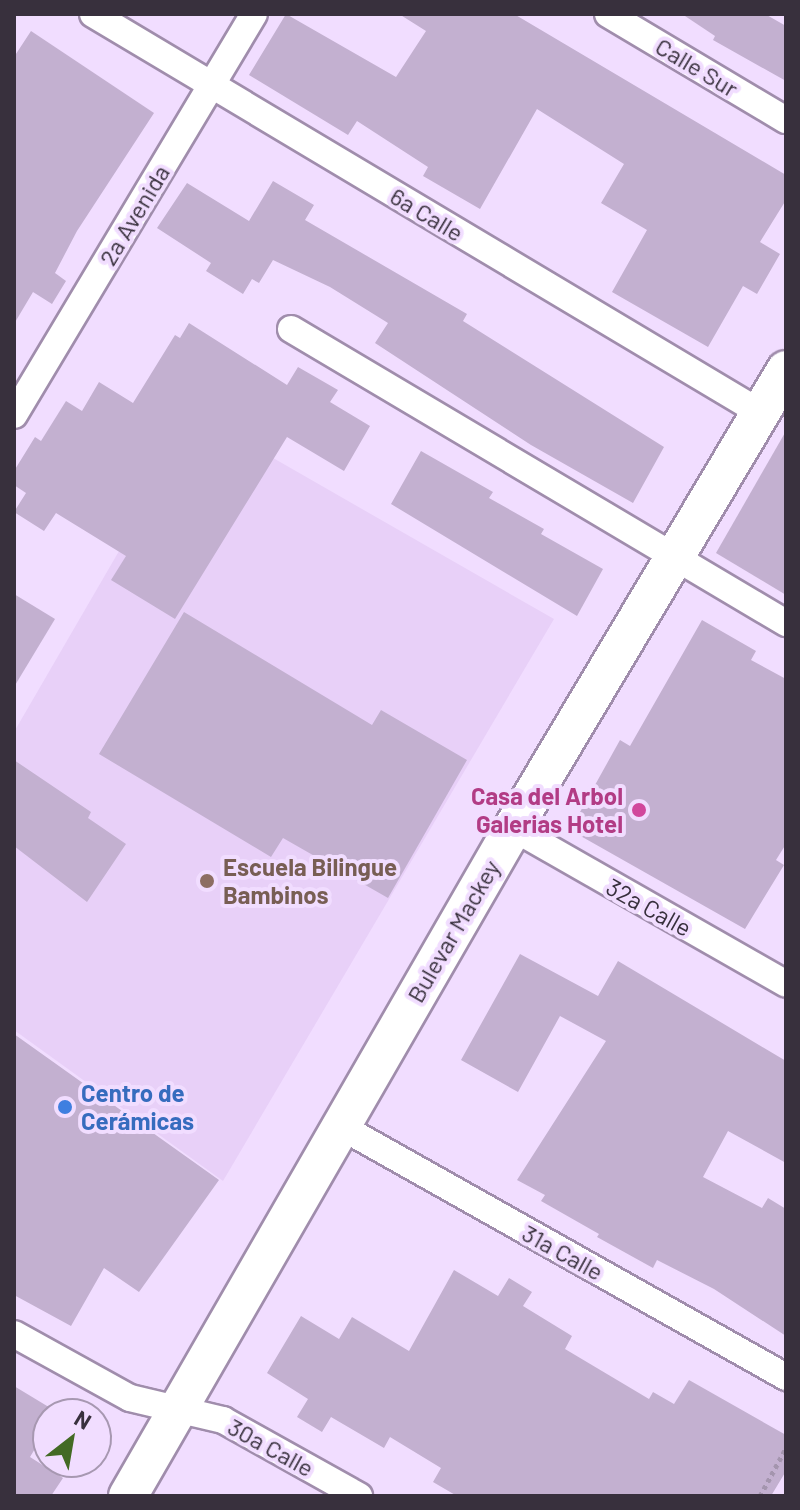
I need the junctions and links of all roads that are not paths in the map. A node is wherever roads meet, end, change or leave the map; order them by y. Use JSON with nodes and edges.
{"nodes":[{"id":1,"x":93,"y":14,"type":"edge"},
{"id":2,"x":254,"y":14,"type":"edge"},
{"id":3,"x":608,"y":14,"type":"edge"},
{"id":4,"x":212,"y":86,"type":"junction"},
{"id":5,"x":786,"y":120,"type":"edge"},
{"id":6,"x":291,"y":329,"type":"dead end"},
{"id":7,"x":786,"y":370,"type":"edge"},
{"id":8,"x":761,"y":413,"type":"junction"},
{"id":9,"x":14,"y":415,"type":"edge"},
{"id":10,"x":675,"y":559,"type":"junction"},
{"id":11,"x":786,"y":623,"type":"edge"},
{"id":12,"x":513,"y":828,"type":"junction"},
{"id":13,"x":786,"y":984,"type":"edge"},
{"id":14,"x":340,"y":1126,"type":"junction"},
{"id":15,"x":14,"y":1334,"type":"edge"},
{"id":16,"x":786,"y":1377,"type":"edge"},
{"id":17,"x":178,"y":1412,"type":"junction"},
{"id":18,"x":128,"y":1496,"type":"edge"},
{"id":19,"x":359,"y":1496,"type":"edge"}],
"edges":[{"from":1,"to":4,"type":"street","name":"6a Calle"},
{"from":2,"to":4,"type":"street","name":"2a Avenida"},
{"from":3,"to":5,"type":"street","name":"Calle Sur"},
{"from":4,"to":8,"type":"street","name":"6a Calle"},
{"from":4,"to":9,"type":"street","name":"2a Avenida"},
{"from":6,"to":10,"type":"street"},
{"from":7,"to":8,"type":"main road","name":"Bulevar Mackey"},
{"from":8,"to":10,"type":"main road","name":"Bulevar Mackey"},
{"from":10,"to":11,"type":"street"},
{"from":10,"to":12,"type":"main road","name":"Bulevar Mackey"},
{"from":12,"to":13,"type":"street","name":"32a Calle"},
{"from":12,"to":14,"type":"main road","name":"Bulevar Mackey"},
{"from":14,"to":16,"type":"street","name":"31a Calle"},
{"from":14,"to":17,"type":"main road","name":"Bulevar Mackey"},
{"from":15,"to":17,"type":"street","name":"30a Calle"},
{"from":17,"to":18,"type":"main road","name":"Bulevar Mackey"},
{"from":17,"to":19,"type":"street","name":"30a Calle"}]}
